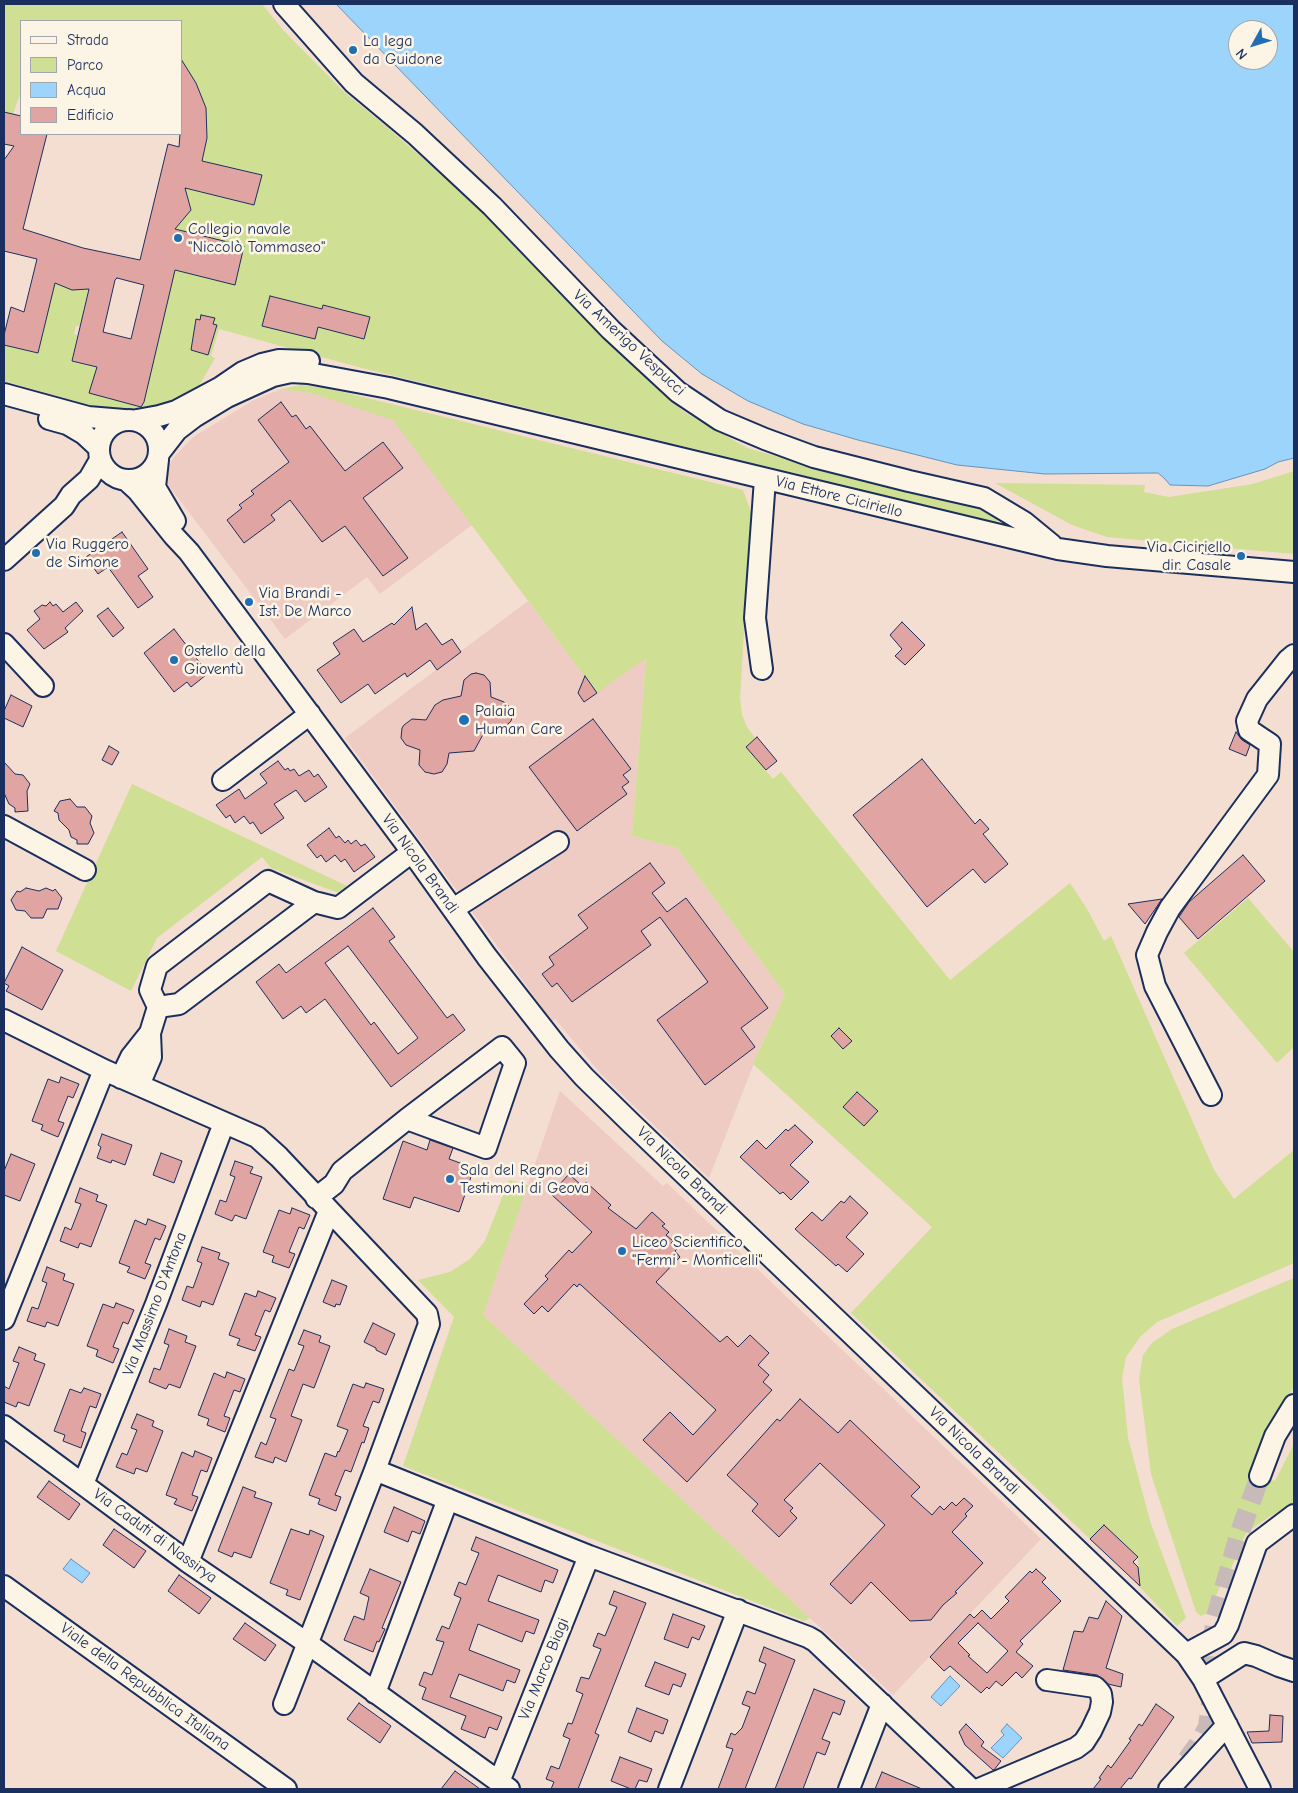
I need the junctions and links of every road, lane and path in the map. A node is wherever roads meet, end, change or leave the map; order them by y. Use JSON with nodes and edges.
{"nodes":[{"id":1,"x":284,"y":4,"type":"edge"},
{"id":2,"x":389,"y":388,"type":"junction"},
{"id":3,"x":4,"y":394,"type":"edge"},
{"id":4,"x":4,"y":407,"type":"edge"},
{"id":5,"x":130,"y":420,"type":"junction"},
{"id":6,"x":99,"y":453,"type":"junction"},
{"id":7,"x":159,"y":456,"type":"junction"},
{"id":8,"x":122,"y":479,"type":"junction"},
{"id":9,"x":765,"y":479,"type":"junction"},
{"id":10,"x":64,"y":506,"type":"junction"},
{"id":11,"x":1058,"y":549,"type":"junction"},
{"id":12,"x":189,"y":552,"type":"junction"},
{"id":13,"x":4,"y":560,"type":"edge"},
{"id":14,"x":1294,"y":572,"type":"edge"},
{"id":15,"x":4,"y":644,"type":"edge"},
{"id":16,"x":1294,"y":655,"type":"edge"},
{"id":17,"x":762,"y":669,"type":"dead end"},
{"id":18,"x":44,"y":686,"type":"dead end"},
{"id":19,"x":310,"y":714,"type":"junction"},
{"id":20,"x":224,"y":780,"type":"dead end"},
{"id":21,"x":4,"y":826,"type":"edge"},
{"id":22,"x":558,"y":842,"type":"dead end"},
{"id":23,"x":412,"y":852,"type":"junction"},
{"id":24,"x":86,"y":870,"type":"dead end"},
{"id":25,"x":314,"y":902,"type":"junction"},
{"id":26,"x":453,"y":909,"type":"junction"},
{"id":27,"x":158,"y":1007,"type":"junction"},
{"id":28,"x":4,"y":1020,"type":"edge"},
{"id":29,"x":121,"y":1078,"type":"junction"},
{"id":30,"x":1211,"y":1095,"type":"dead end"},
{"id":31,"x":407,"y":1119,"type":"junction"},
{"id":32,"x":224,"y":1123,"type":"junction"},
{"id":33,"x":322,"y":1204,"type":"junction"},
{"id":34,"x":4,"y":1319,"type":"edge"},
{"id":35,"x":1294,"y":1406,"type":"edge"},
{"id":36,"x":1294,"y":1422,"type":"edge"},
{"id":37,"x":4,"y":1426,"type":"edge"},
{"id":38,"x":375,"y":1470,"type":"junction"},
{"id":39,"x":83,"y":1484,"type":"junction"},
{"id":40,"x":448,"y":1499,"type":"junction"},
{"id":41,"x":1294,"y":1515,"type":"edge"},
{"id":42,"x":589,"y":1556,"type":"junction"},
{"id":43,"x":188,"y":1562,"type":"junction"},
{"id":44,"x":4,"y":1586,"type":"edge"},
{"id":45,"x":738,"y":1610,"type":"junction"},
{"id":46,"x":307,"y":1643,"type":"junction"},
{"id":47,"x":1186,"y":1654,"type":"junction"},
{"id":48,"x":1294,"y":1671,"type":"edge"},
{"id":49,"x":1047,"y":1680,"type":"dead end"},
{"id":50,"x":1203,"y":1680,"type":"junction"},
{"id":51,"x":375,"y":1693,"type":"junction"},
{"id":52,"x":284,"y":1704,"type":"dead end"},
{"id":53,"x":882,"y":1704,"type":"junction"},
{"id":54,"x":1226,"y":1725,"type":"junction"},
{"id":55,"x":504,"y":1786,"type":"edge"},
{"id":56,"x":286,"y":1789,"type":"edge"},
{"id":57,"x":669,"y":1789,"type":"edge"},
{"id":58,"x":849,"y":1789,"type":"edge"},
{"id":59,"x":970,"y":1789,"type":"edge"},
{"id":60,"x":979,"y":1789,"type":"edge"},
{"id":61,"x":1169,"y":1789,"type":"edge"},
{"id":62,"x":1260,"y":1789,"type":"edge"}],
"edges":[{"from":1,"to":11,"type":"street","name":"Via Amerigo Vespucci"},
{"from":2,"to":5,"type":"street","name":"Via Ettore Ciciriello"},
{"from":2,"to":7,"type":"street","name":"Via Ettore Ciciriello"},
{"from":2,"to":9,"type":"street","name":"Via Ettore Ciciriello"},
{"from":3,"to":5,"type":"street"},
{"from":4,"to":6,"type":"street"},
{"from":5,"to":6,"type":"street"},
{"from":5,"to":7,"type":"street"},
{"from":6,"to":8,"type":"street"},
{"from":6,"to":10,"type":"street"},
{"from":7,"to":8,"type":"street"},
{"from":7,"to":12,"type":"street","name":"Via Nicola Brandi"},
{"from":8,"to":10,"type":"street"},
{"from":8,"to":12,"type":"street","name":"Via Nicola Brandi"},
{"from":9,"to":11,"type":"street","name":"Via Ettore Ciciriello"},
{"from":9,"to":17,"type":"street"},
{"from":10,"to":13,"type":"street"},
{"from":11,"to":14,"type":"street","name":"Via Ettore Ciciriello"},
{"from":12,"to":19,"type":"street","name":"Via Nicola Brandi"},
{"from":15,"to":18,"type":"street"},
{"from":16,"to":30,"type":"street"},
{"from":19,"to":20,"type":"street"},
{"from":19,"to":23,"type":"street","name":"Via Nicola Brandi"},
{"from":21,"to":24,"type":"street"},
{"from":22,"to":26,"type":"street"},
{"from":23,"to":25,"type":"street"},
{"from":23,"to":26,"type":"street","name":"Via Nicola Brandi"},
{"from":25,"to":27,"type":"street"},
{"from":25,"to":27,"type":"street"},
{"from":26,"to":47,"type":"street","name":"Via Nicola Brandi"},
{"from":27,"to":29,"type":"street"},
{"from":28,"to":29,"type":"street"},
{"from":29,"to":32,"type":"street"},
{"from":29,"to":34,"type":"street"},
{"from":31,"to":31,"type":"street"},
{"from":31,"to":33,"type":"street"},
{"from":32,"to":33,"type":"street"},
{"from":32,"to":39,"type":"street","name":"Via Massimo D'Antona"},
{"from":33,"to":38,"type":"street"},
{"from":33,"to":43,"type":"street"},
{"from":35,"to":36,"type":"street"},
{"from":37,"to":39,"type":"street","name":"Via Caduti di Nassirya"},
{"from":38,"to":40,"type":"street"},
{"from":38,"to":46,"type":"street"},
{"from":39,"to":43,"type":"street","name":"Via Caduti di Nassirya"},
{"from":40,"to":42,"type":"street"},
{"from":40,"to":51,"type":"street"},
{"from":41,"to":47,"type":"street"},
{"from":42,"to":45,"type":"street"},
{"from":42,"to":55,"type":"street","name":"Via Marco Biagi"},
{"from":43,"to":46,"type":"street","name":"Via Caduti di Nassirya"},
{"from":44,"to":56,"type":"street","name":"Viale della Repubblica Italiana"},
{"from":45,"to":53,"type":"street"},
{"from":45,"to":57,"type":"street"},
{"from":46,"to":51,"type":"street","name":"Via Caduti di Nassirya"},
{"from":46,"to":52,"type":"street"},
{"from":47,"to":50,"type":"street","name":"Via Nicola Brandi"},
{"from":48,"to":50,"type":"street"},
{"from":49,"to":60,"type":"street"},
{"from":50,"to":54,"type":"street","name":"Via Nicola Brandi"},
{"from":51,"to":55,"type":"street","name":"Via Caduti di Nassirya"},
{"from":53,"to":58,"type":"street"},
{"from":53,"to":59,"type":"street"},
{"from":54,"to":61,"type":"street"},
{"from":54,"to":62,"type":"street","name":"Via Nicola Brandi"}]}
